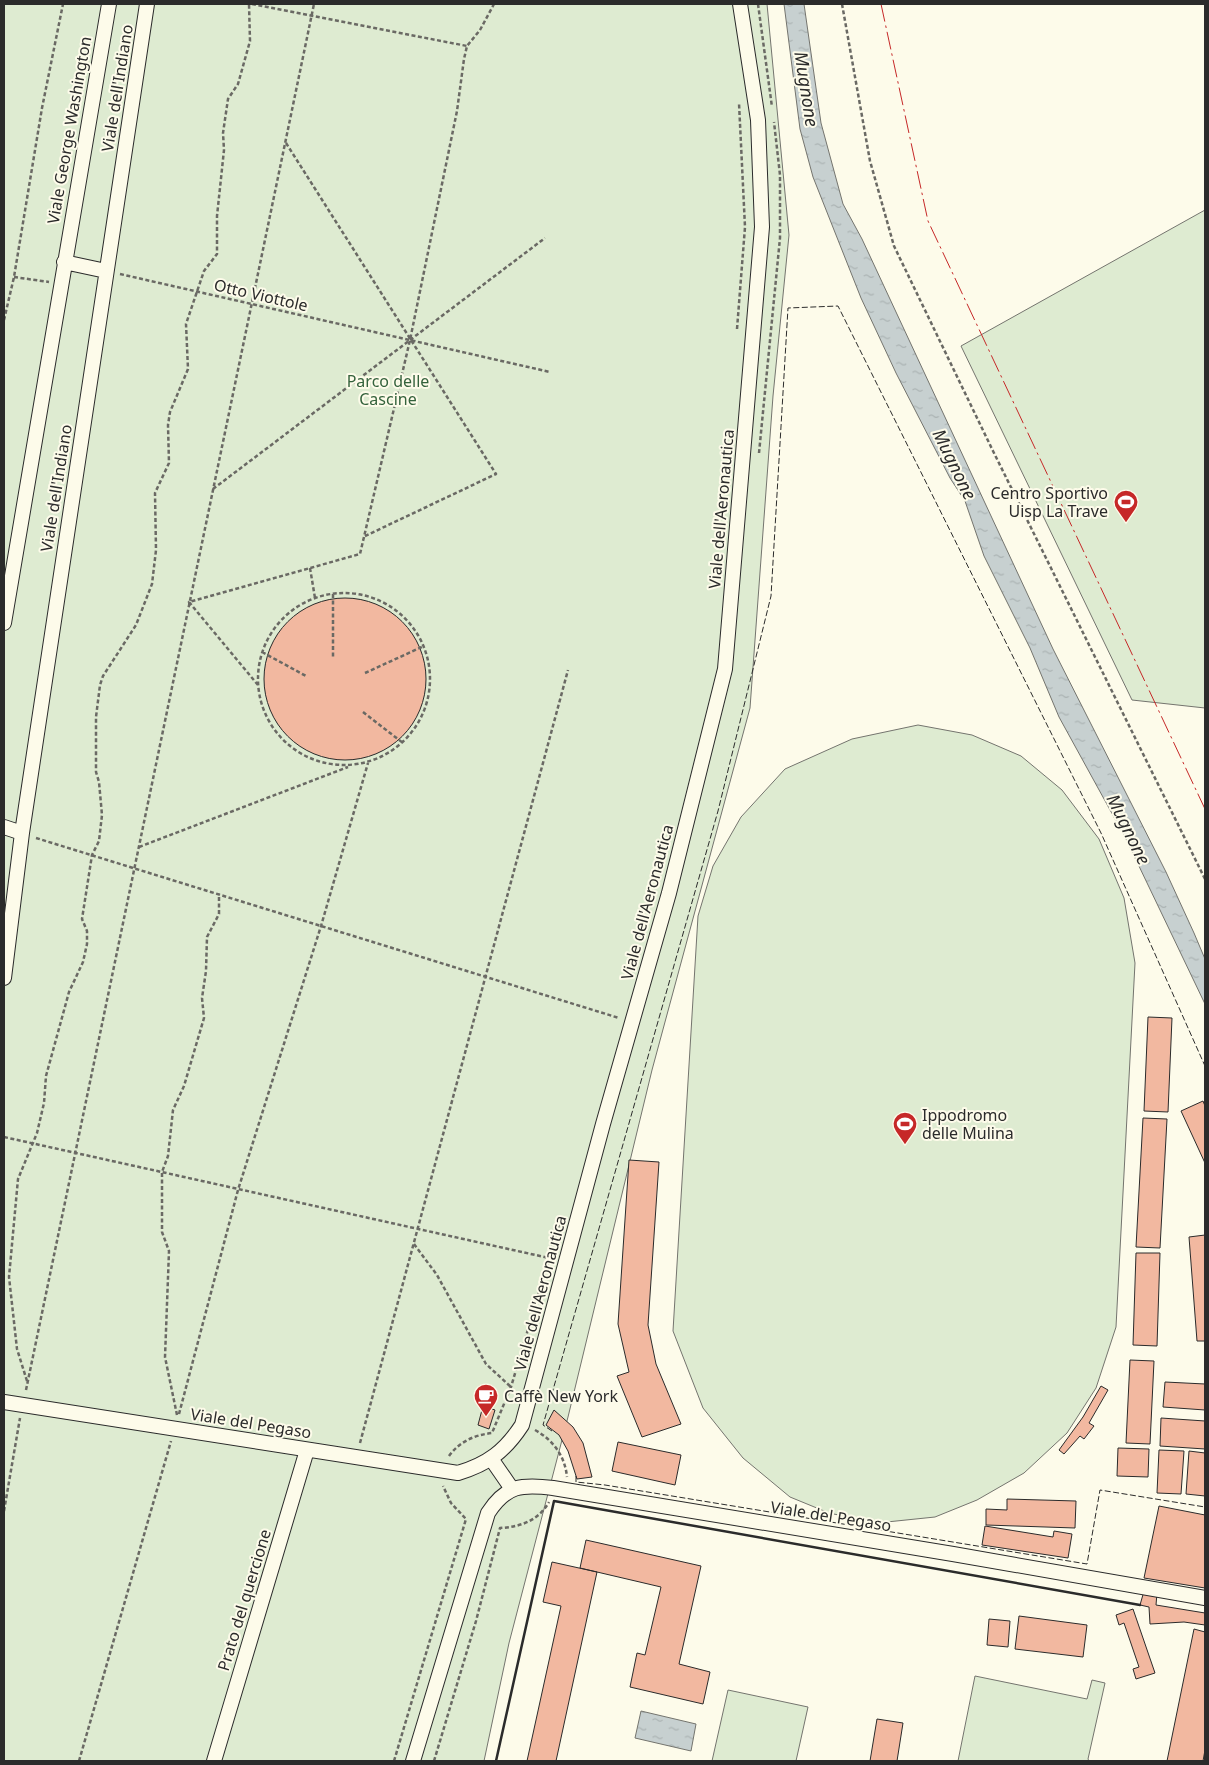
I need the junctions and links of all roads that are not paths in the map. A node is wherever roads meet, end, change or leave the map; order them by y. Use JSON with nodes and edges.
{"nodes":[{"id":1,"x":109,"y":4,"type":"edge"},
{"id":2,"x":147,"y":4,"type":"edge"},
{"id":3,"x":740,"y":4,"type":"edge"},
{"id":4,"x":64,"y":262,"type":"junction"},
{"id":5,"x":106,"y":271,"type":"junction"},
{"id":6,"x":4,"y":623,"type":"edge"},
{"id":7,"x":4,"y":827,"type":"edge"},
{"id":8,"x":22,"y":833,"type":"junction"},
{"id":9,"x":4,"y":978,"type":"edge"},
{"id":10,"x":4,"y":1402,"type":"edge"},
{"id":11,"x":308,"y":1450,"type":"junction"},
{"id":12,"x":492,"y":1460,"type":"junction"},
{"id":13,"x":512,"y":1490,"type":"junction"},
{"id":14,"x":1205,"y":1598,"type":"edge"},
{"id":15,"x":214,"y":1761,"type":"edge"},
{"id":16,"x":413,"y":1761,"type":"edge"}],
"edges":[{"from":1,"to":4,"type":"street","name":"Viale George Washington"},
{"from":2,"to":5,"type":"street","name":"Viale dell'Indiano"},
{"from":3,"to":12,"type":"street","name":"Viale dell'Aeronautica"},
{"from":4,"to":5,"type":"street"},
{"from":4,"to":6,"type":"street","name":"Viale George Washington"},
{"from":5,"to":8,"type":"street","name":"Viale dell'Indiano"},
{"from":7,"to":8,"type":"street"},
{"from":8,"to":9,"type":"street","name":"Viale dell'Indiano"},
{"from":10,"to":11,"type":"street","name":"Viale del Pegaso"},
{"from":11,"to":12,"type":"street","name":"Viale del Pegaso"},
{"from":11,"to":15,"type":"street","name":"Prato del quercione"},
{"from":12,"to":13,"type":"street"},
{"from":13,"to":14,"type":"street","name":"Viale del Pegaso"},
{"from":13,"to":16,"type":"street"}]}
